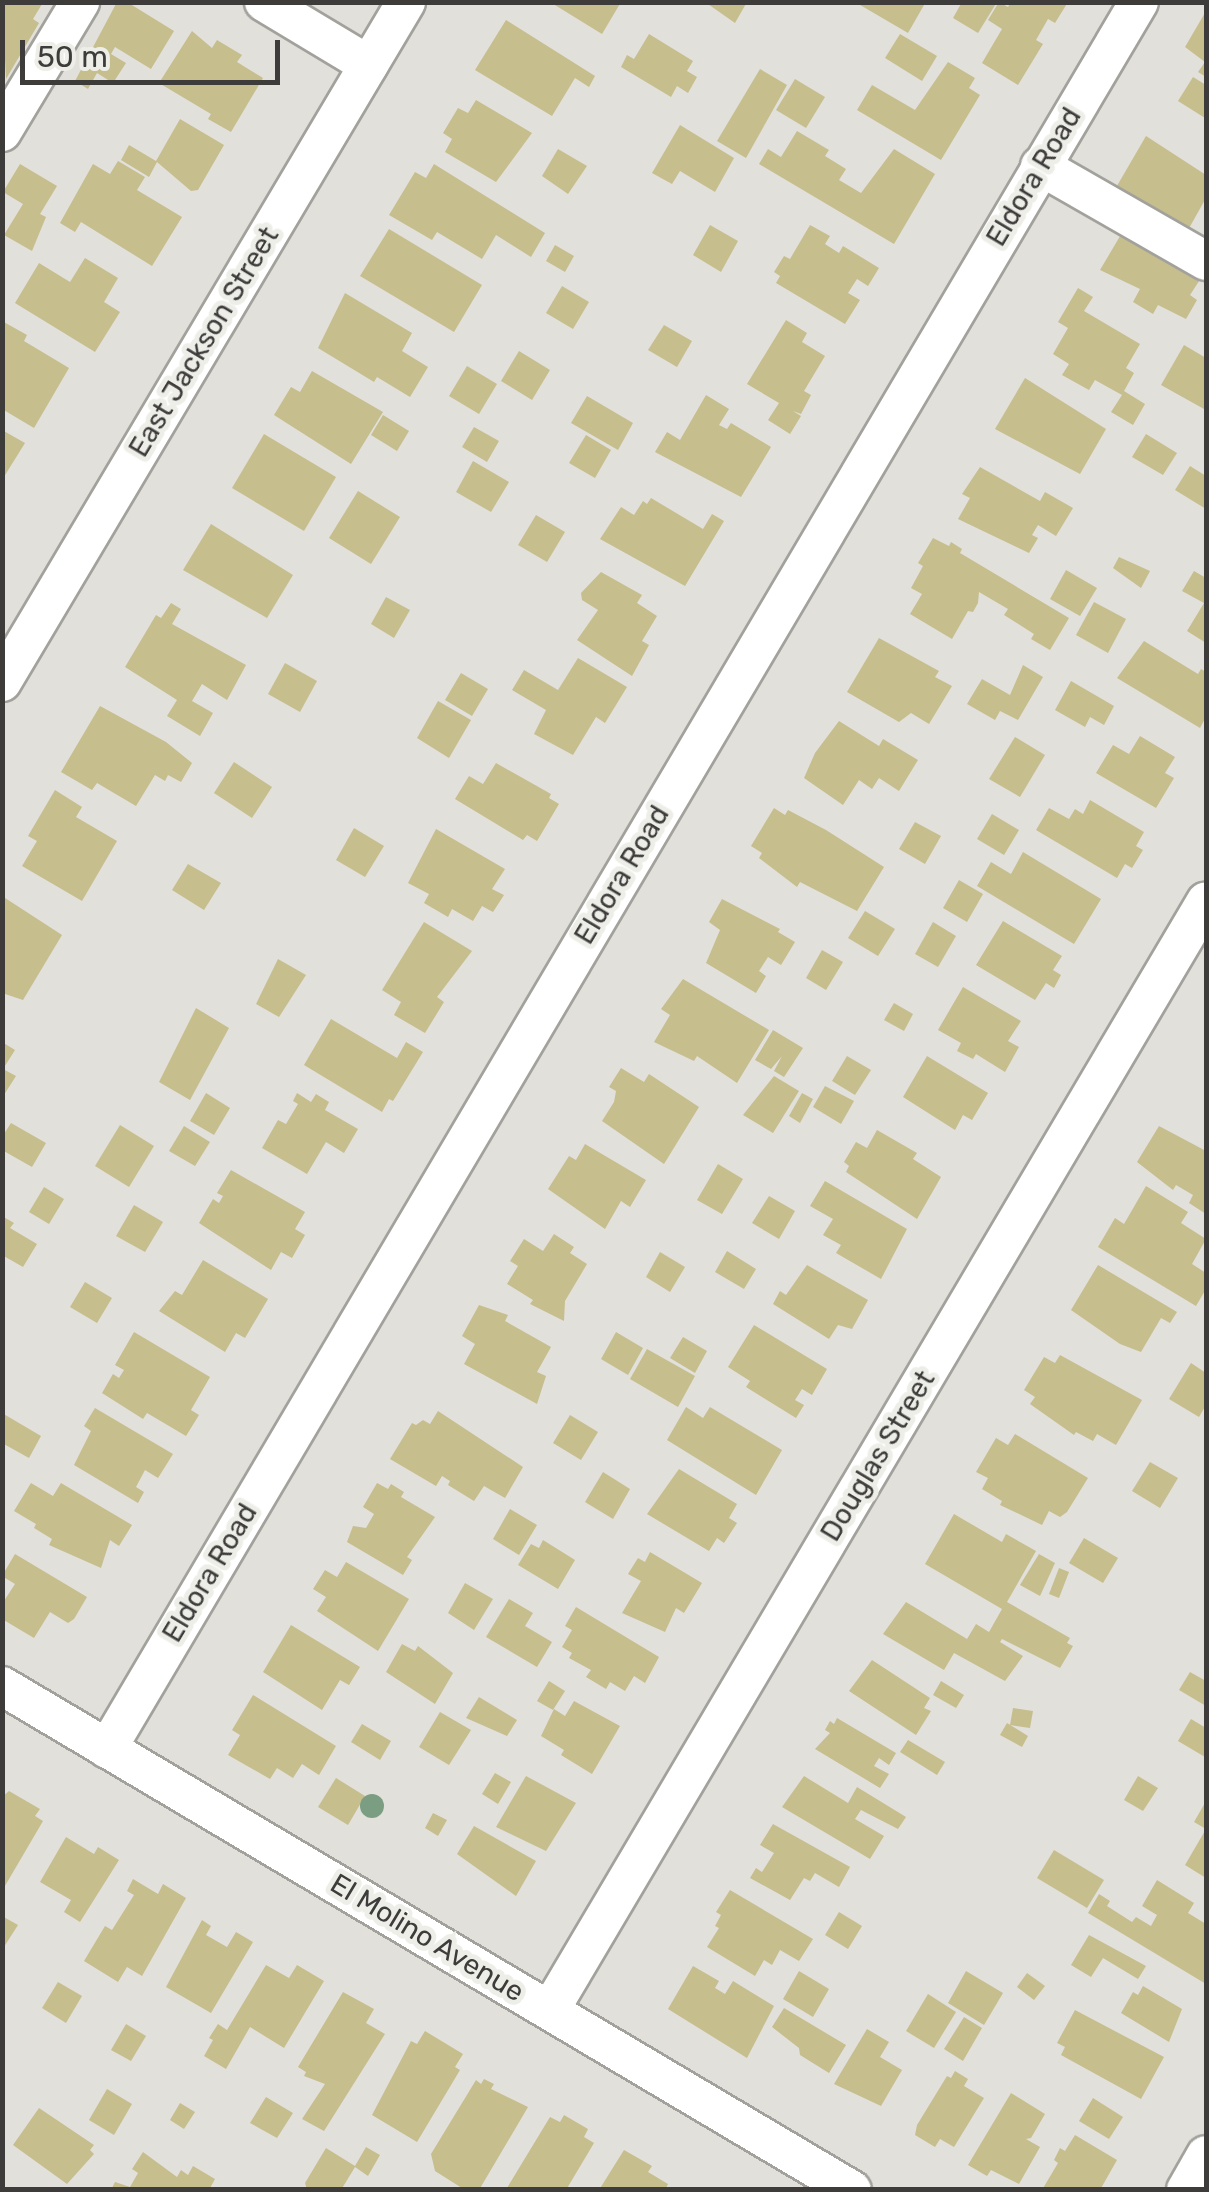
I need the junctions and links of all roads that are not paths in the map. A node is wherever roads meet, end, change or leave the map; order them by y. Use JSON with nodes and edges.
{"nodes":[{"id":1,"x":80,"y":2,"type":"edge"},
{"id":2,"x":264,"y":2,"type":"edge"},
{"id":3,"x":406,"y":2,"type":"edge"},
{"id":4,"x":1139,"y":2,"type":"edge"},
{"id":5,"x":369,"y":65,"type":"junction"},
{"id":6,"x":2,"y":132,"type":"edge"},
{"id":7,"x":1040,"y":166,"type":"junction"},
{"id":8,"x":1206,"y":261,"type":"edge"},
{"id":9,"x":2,"y":682,"type":"edge"},
{"id":10,"x":1206,"y":901,"type":"edge"},
{"id":11,"x":2,"y":1686,"type":"edge"},
{"id":12,"x":108,"y":1749,"type":"junction"},
{"id":13,"x":550,"y":2010,"type":"junction"},
{"id":14,"x":1206,"y":2154,"type":"edge"},
{"id":15,"x":852,"y":2190,"type":"edge"},
{"id":16,"x":1186,"y":2190,"type":"edge"}],
"edges":[{"from":1,"to":6,"type":"street"},
{"from":2,"to":5,"type":"street"},
{"from":3,"to":5,"type":"street","name":"East Jackson Street"},
{"from":4,"to":7,"type":"street","name":"Eldora Road"},
{"from":5,"to":9,"type":"street","name":"East Jackson Street"},
{"from":7,"to":8,"type":"street"},
{"from":7,"to":12,"type":"street","name":"Eldora Road"},
{"from":10,"to":13,"type":"street","name":"Douglas Street"},
{"from":11,"to":12,"type":"street","name":"El Molino Avenue"},
{"from":12,"to":13,"type":"street","name":"El Molino Avenue"},
{"from":13,"to":15,"type":"street","name":"El Molino Avenue"},
{"from":14,"to":16,"type":"street"}]}
